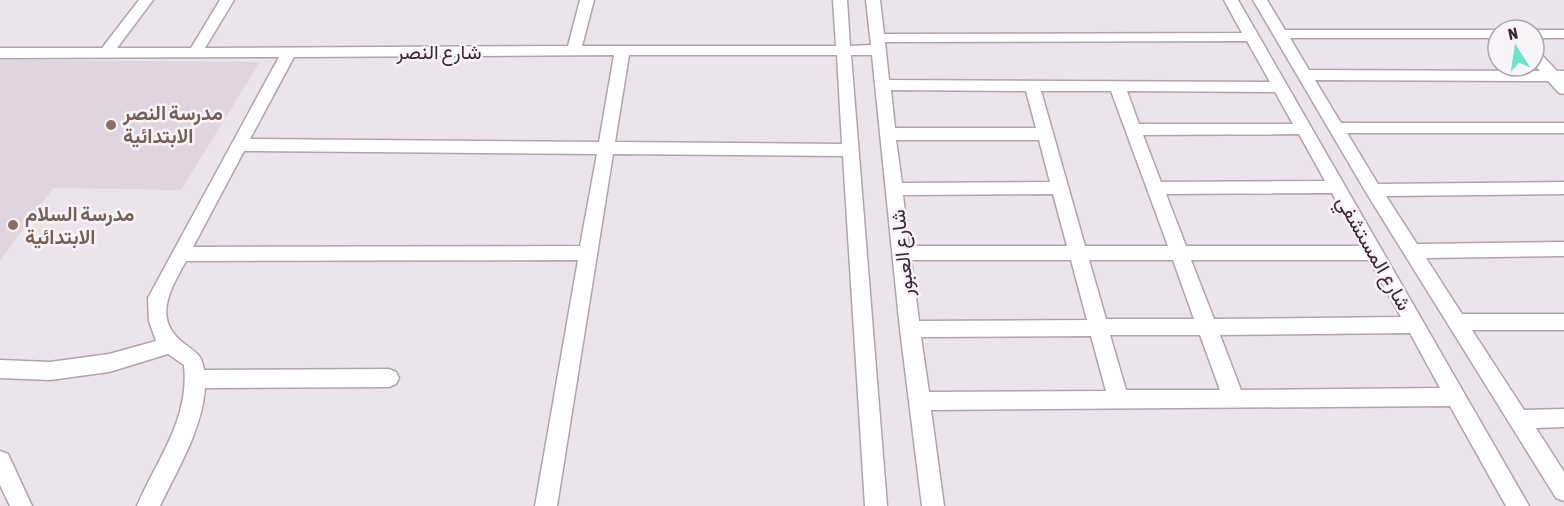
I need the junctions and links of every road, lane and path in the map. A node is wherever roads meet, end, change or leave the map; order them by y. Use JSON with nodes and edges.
{"nodes":[{"id":1,"x":146,"y":0,"type":"edge"},
{"id":2,"x":227,"y":0,"type":"edge"},
{"id":3,"x":587,"y":0,"type":"edge"},
{"id":4,"x":840,"y":0,"type":"edge"},
{"id":5,"x":873,"y":0,"type":"edge"},
{"id":6,"x":1231,"y":0,"type":"edge"},
{"id":7,"x":1260,"y":0,"type":"edge"},
{"id":8,"x":1281,"y":34,"type":"junction"},
{"id":9,"x":1486,"y":34,"type":"edge"},
{"id":10,"x":1546,"y":34,"type":"edge"},
{"id":11,"x":1564,"y":34,"type":"edge"},
{"id":12,"x":1251,"y":37,"type":"junction"},
{"id":13,"x":878,"y":44,"type":"junction"},
{"id":14,"x":844,"y":50,"type":"junction"},
{"id":15,"x":574,"y":51,"type":"junction"},
{"id":16,"x":622,"y":51,"type":"junction"},
{"id":17,"x":289,"y":52,"type":"junction"},
{"id":18,"x":0,"y":53,"type":"edge"},
{"id":19,"x":106,"y":53,"type":"junction"},
{"id":20,"x":195,"y":53,"type":"junction"},
{"id":21,"x":1546,"y":66,"type":"edge"},
{"id":22,"x":1305,"y":75,"type":"junction"},
{"id":23,"x":1558,"y":76,"type":"edge"},
{"id":24,"x":883,"y":85,"type":"junction"},
{"id":25,"x":1032,"y":86,"type":"junction"},
{"id":26,"x":1117,"y":86,"type":"junction"},
{"id":27,"x":1280,"y":87,"type":"junction"},
{"id":28,"x":1564,"y":89,"type":"edge"},
{"id":29,"x":1337,"y":128,"type":"junction"},
{"id":30,"x":1564,"y":128,"type":"edge"},
{"id":31,"x":1304,"y":129,"type":"junction"},
{"id":32,"x":1133,"y":130,"type":"junction"},
{"id":33,"x":888,"y":134,"type":"junction"},
{"id":34,"x":1045,"y":134,"type":"junction"},
{"id":35,"x":239,"y":145,"type":"junction"},
{"id":36,"x":606,"y":148,"type":"junction"},
{"id":37,"x":852,"y":150,"type":"junction"},
{"id":38,"x":1337,"y":187,"type":"junction"},
{"id":39,"x":1059,"y":188,"type":"junction"},
{"id":40,"x":1155,"y":188,"type":"junction"},
{"id":41,"x":1564,"y":188,"type":"edge"},
{"id":42,"x":895,"y":189,"type":"junction"},
{"id":43,"x":1373,"y":190,"type":"junction"},
{"id":44,"x":1564,"y":249,"type":"edge"},
{"id":45,"x":1412,"y":251,"type":"junction"},
{"id":46,"x":589,"y":253,"type":"junction"},
{"id":47,"x":901,"y":253,"type":"junction"},
{"id":48,"x":1077,"y":253,"type":"junction"},
{"id":49,"x":1179,"y":253,"type":"junction"},
{"id":50,"x":1373,"y":253,"type":"junction"},
{"id":51,"x":180,"y":254,"type":"junction"},
{"id":52,"x":1457,"y":322,"type":"junction"},
{"id":53,"x":1564,"y":322,"type":"edge"},
{"id":54,"x":1415,"y":325,"type":"junction"},
{"id":55,"x":1207,"y":327,"type":"junction"},
{"id":56,"x":1098,"y":328,"type":"junction"},
{"id":57,"x":910,"y":329,"type":"junction"},
{"id":58,"x":169,"y":345,"type":"junction"},
{"id":59,"x":0,"y":369,"type":"edge"},
{"id":60,"x":389,"y":378,"type":"dead end"},
{"id":61,"x":197,"y":379,"type":"junction"},
{"id":62,"x":1457,"y":397,"type":"junction"},
{"id":63,"x":1118,"y":399,"type":"junction"},
{"id":64,"x":1234,"y":399,"type":"junction"},
{"id":65,"x":919,"y":401,"type":"junction"},
{"id":66,"x":1564,"y":418,"type":"edge"},
{"id":67,"x":1519,"y":419,"type":"junction"},
{"id":68,"x":0,"y":460,"type":"edge"},
{"id":69,"x":1564,"y":491,"type":"edge"},
{"id":70,"x":21,"y":506,"type":"edge"},
{"id":71,"x":148,"y":506,"type":"edge"},
{"id":72,"x":546,"y":506,"type":"edge"},
{"id":73,"x":876,"y":506,"type":"edge"},
{"id":74,"x":933,"y":506,"type":"edge"},
{"id":75,"x":1518,"y":506,"type":"edge"}],
"edges":[{"from":1,"to":19,"type":"street"},
{"from":2,"to":20,"type":"street"},
{"from":3,"to":15,"type":"street"},
{"from":4,"to":14,"type":"street"},
{"from":5,"to":13,"type":"street","name":"شارع العبور"},
{"from":6,"to":12,"type":"street","name":"شارع المستشفي"},
{"from":7,"to":8,"type":"street","name":"شارع المستشفي"},
{"from":8,"to":9,"type":"street"},
{"from":8,"to":22,"type":"street","name":"شارع المستشفي"},
{"from":10,"to":11,"type":"street"},
{"from":12,"to":13,"type":"street","name":"شارع النصر"},
{"from":12,"to":27,"type":"street","name":"شارع المستشفي"},
{"from":13,"to":14,"type":"street","name":"شارع النصر"},
{"from":13,"to":24,"type":"street","name":"شارع العبور"},
{"from":14,"to":16,"type":"street","name":"شارع النصر"},
{"from":14,"to":37,"type":"street"},
{"from":15,"to":16,"type":"street","name":"شارع النصر"},
{"from":15,"to":17,"type":"street","name":"شارع النصر"},
{"from":16,"to":36,"type":"street"},
{"from":17,"to":20,"type":"street","name":"شارع النصر"},
{"from":17,"to":35,"type":"street"},
{"from":18,"to":19,"type":"street","name":"شارع النصر"},
{"from":19,"to":20,"type":"street","name":"شارع النصر"},
{"from":21,"to":23,"type":"street"},
{"from":22,"to":23,"type":"street"},
{"from":22,"to":29,"type":"street","name":"شارع المستشفي"},
{"from":23,"to":28,"type":"street"},
{"from":24,"to":25,"type":"street"},
{"from":24,"to":33,"type":"street","name":"شارع العبور"},
{"from":25,"to":26,"type":"street"},
{"from":25,"to":34,"type":"street"},
{"from":26,"to":27,"type":"street"},
{"from":26,"to":32,"type":"street"},
{"from":27,"to":31,"type":"street","name":"شارع المستشفي"},
{"from":29,"to":30,"type":"street"},
{"from":29,"to":43,"type":"street","name":"شارع المستشفي"},
{"from":31,"to":32,"type":"street"},
{"from":31,"to":38,"type":"street","name":"شارع المستشفي"},
{"from":32,"to":40,"type":"street"},
{"from":33,"to":34,"type":"street"},
{"from":33,"to":42,"type":"street","name":"شارع العبور"},
{"from":34,"to":39,"type":"street"},
{"from":35,"to":36,"type":"street"},
{"from":35,"to":51,"type":"street"},
{"from":36,"to":37,"type":"street"},
{"from":36,"to":46,"type":"street"},
{"from":37,"to":73,"type":"street"},
{"from":38,"to":40,"type":"street"},
{"from":38,"to":50,"type":"street","name":"شارع المستشفي"},
{"from":39,"to":42,"type":"street"},
{"from":39,"to":48,"type":"street"},
{"from":40,"to":49,"type":"street"},
{"from":41,"to":43,"type":"street"},
{"from":42,"to":47,"type":"street","name":"شارع العبور"},
{"from":43,"to":45,"type":"street","name":"شارع المستشفي"},
{"from":44,"to":45,"type":"street"},
{"from":45,"to":52,"type":"street","name":"شارع المستشفي"},
{"from":46,"to":51,"type":"street"},
{"from":46,"to":72,"type":"street"},
{"from":47,"to":48,"type":"street"},
{"from":47,"to":57,"type":"street","name":"شارع العبور"},
{"from":48,"to":49,"type":"street"},
{"from":48,"to":56,"type":"street"},
{"from":49,"to":50,"type":"street"},
{"from":49,"to":55,"type":"street"},
{"from":50,"to":54,"type":"street","name":"شارع المستشفي"},
{"from":51,"to":58,"type":"street"},
{"from":52,"to":53,"type":"street"},
{"from":52,"to":67,"type":"street","name":"شارع المستشفي"},
{"from":54,"to":55,"type":"street"},
{"from":54,"to":62,"type":"street","name":"شارع المستشفي"},
{"from":55,"to":56,"type":"street"},
{"from":55,"to":64,"type":"street"},
{"from":56,"to":57,"type":"street"},
{"from":56,"to":63,"type":"street"},
{"from":57,"to":65,"type":"street","name":"شارع العبور"},
{"from":58,"to":59,"type":"street"},
{"from":58,"to":61,"type":"street"},
{"from":60,"to":61,"type":"street"},
{"from":61,"to":71,"type":"street"},
{"from":62,"to":64,"type":"street"},
{"from":62,"to":75,"type":"street","name":"شارع المستشفي"},
{"from":63,"to":64,"type":"street"},
{"from":63,"to":65,"type":"street"},
{"from":65,"to":74,"type":"street","name":"شارع العبور"},
{"from":66,"to":67,"type":"street"},
{"from":67,"to":69,"type":"street","name":"شارع المستشفي"},
{"from":68,"to":70,"type":"street"}]}
